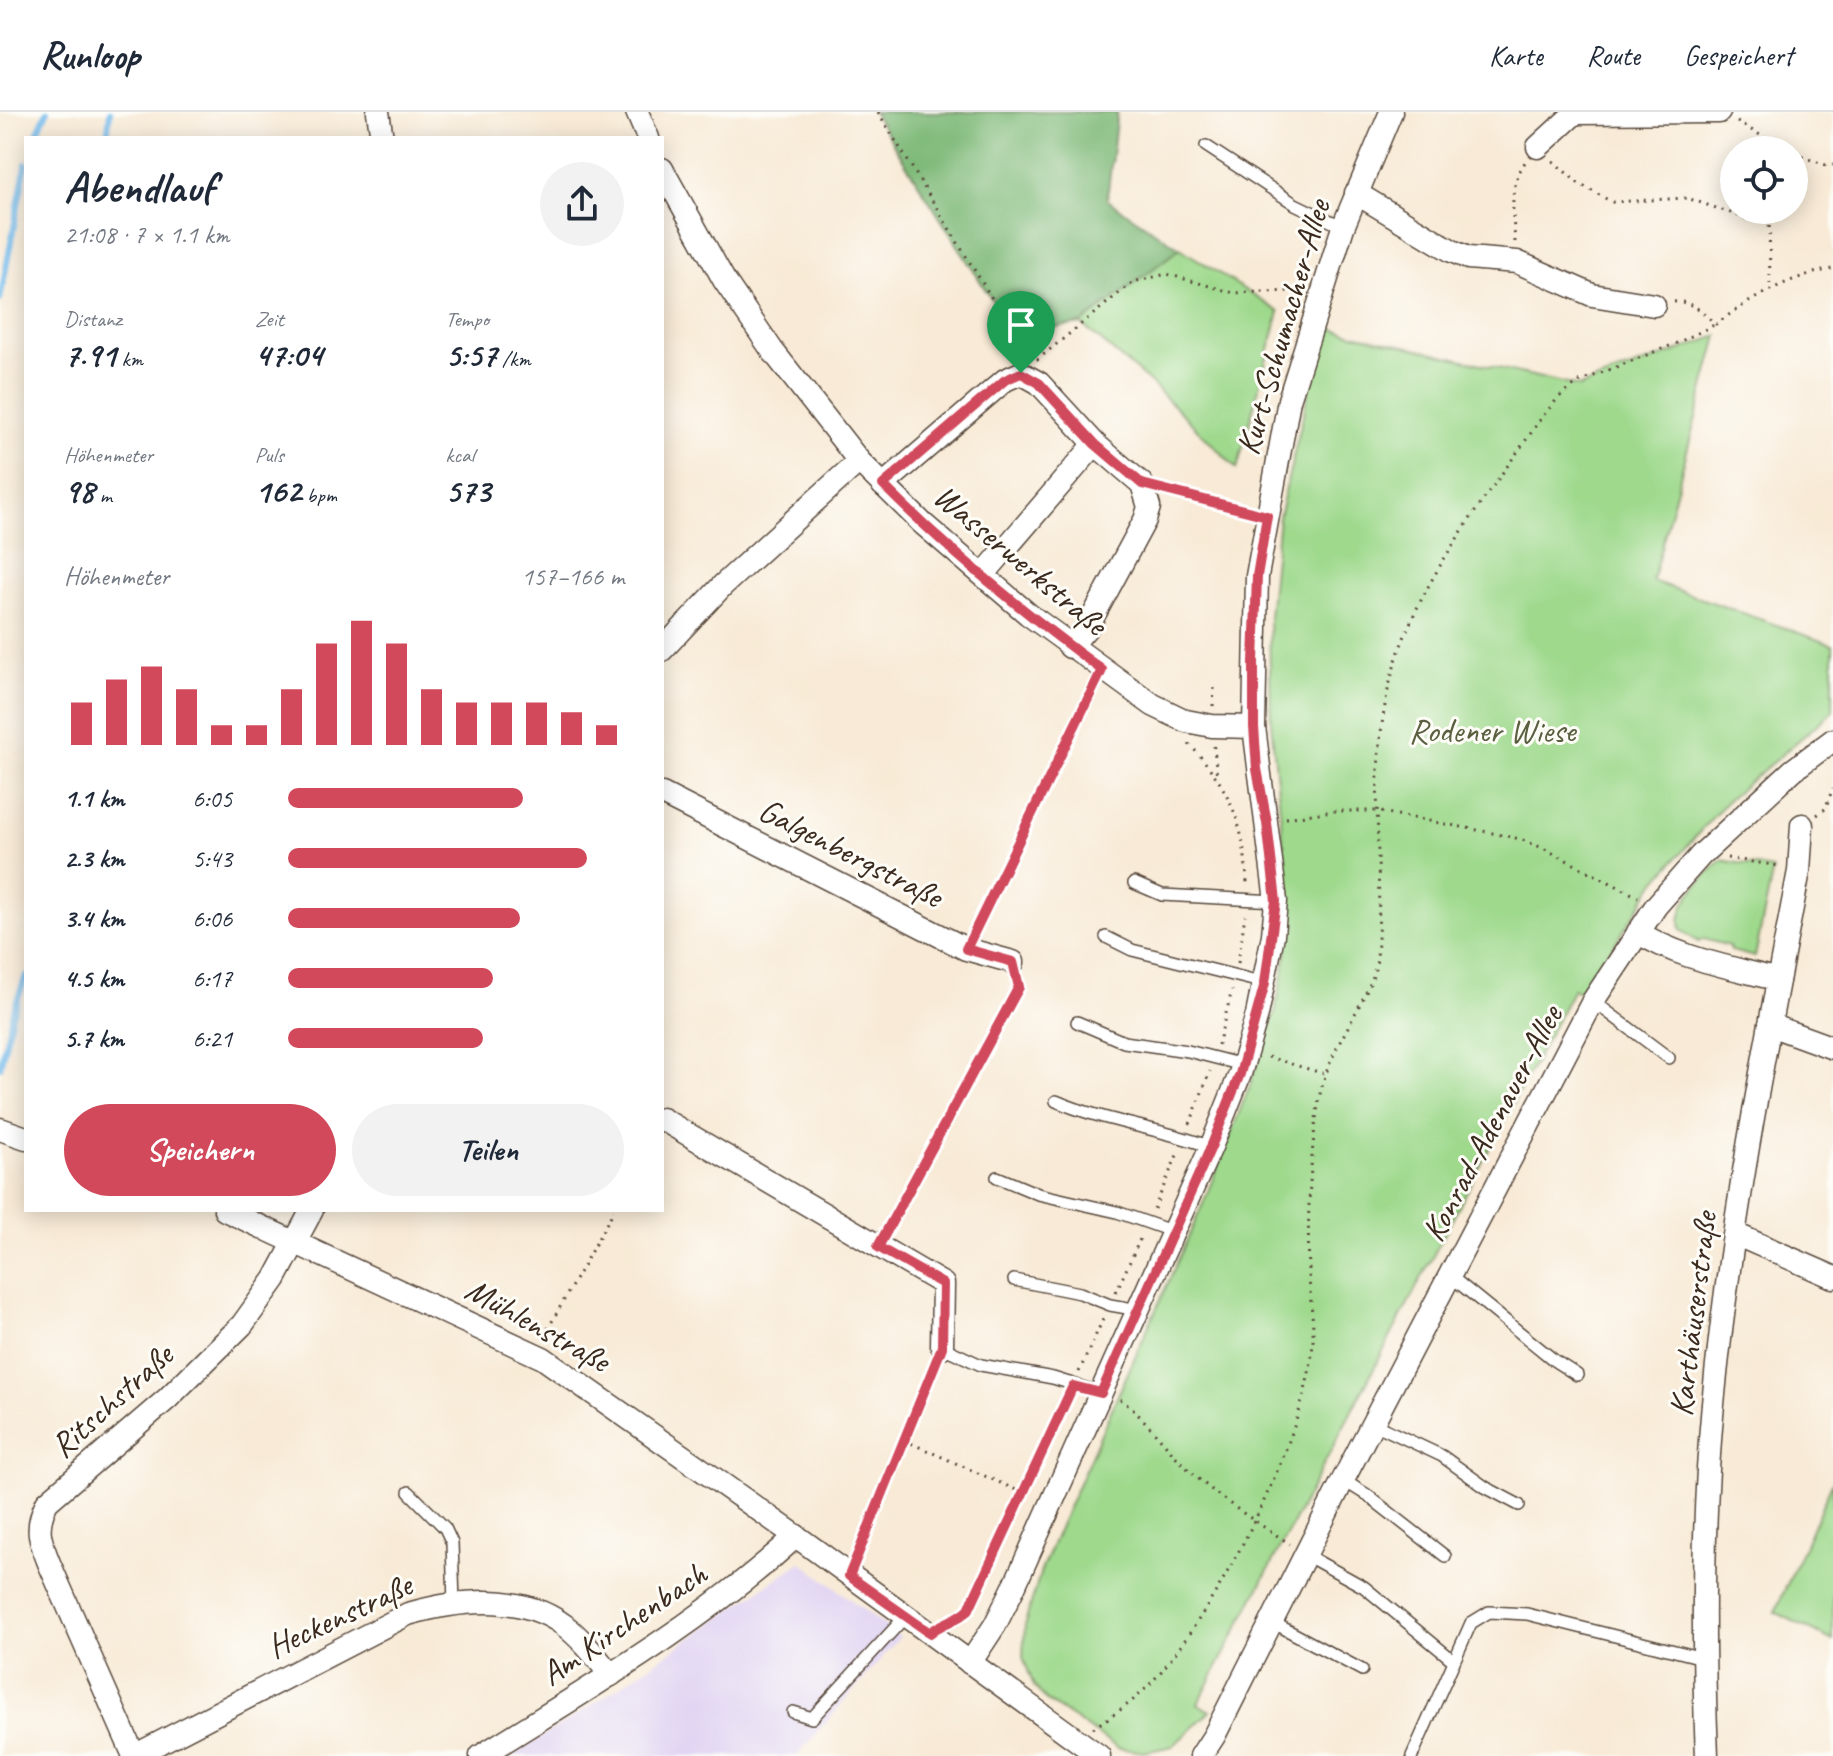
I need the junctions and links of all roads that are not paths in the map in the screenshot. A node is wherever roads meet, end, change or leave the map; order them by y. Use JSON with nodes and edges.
{"nodes":[{"id":1,"x":378,"y":112,"type":"edge"},
{"id":2,"x":637,"y":112,"type":"edge"},
{"id":3,"x":1391,"y":112,"type":"edge"},
{"id":4,"x":1719,"y":112,"type":"edge"},
{"id":5,"x":1575,"y":113,"type":"edge"},
{"id":6,"x":382,"y":136,"type":"edge"},
{"id":7,"x":647,"y":136,"type":"edge"},
{"id":8,"x":1206,"y":146,"type":"dead end"},
{"id":9,"x":1538,"y":147,"type":"road end"},
{"id":10,"x":664,"y":173,"type":"edge"},
{"id":11,"x":1356,"y":193,"type":"junction"},
{"id":12,"x":1343,"y":227,"type":"junction"},
{"id":13,"x":1654,"y":305,"type":"road end"},
{"id":14,"x":1095,"y":444,"type":"junction"},
{"id":15,"x":859,"y":461,"type":"junction"},
{"id":16,"x":883,"y":485,"type":"junction"},
{"id":17,"x":983,"y":575,"type":"junction"},
{"id":18,"x":1070,"y":647,"type":"junction"},
{"id":19,"x":664,"y":648,"type":"edge"},
{"id":20,"x":1254,"y":727,"type":"junction"},
{"id":21,"x":1833,"y":740,"type":"edge"},
{"id":22,"x":664,"y":795,"type":"edge"},
{"id":23,"x":1802,"y":825,"type":"road end"},
{"id":24,"x":1134,"y":883,"type":"dead end"},
{"id":25,"x":1276,"y":901,"type":"junction"},
{"id":26,"x":1638,"y":932,"type":"junction"},
{"id":27,"x":1106,"y":937,"type":"dead end"},
{"id":28,"x":1013,"y":962,"type":"road end"},
{"id":29,"x":1778,"y":980,"type":"junction"},
{"id":30,"x":1265,"y":983,"type":"junction"},
{"id":31,"x":1593,"y":1001,"type":"junction"},
{"id":32,"x":1077,"y":1022,"type":"dead end"},
{"id":33,"x":1770,"y":1025,"type":"junction"},
{"id":34,"x":1833,"y":1048,"type":"edge"},
{"id":35,"x":1669,"y":1058,"type":"dead end"},
{"id":36,"x":1243,"y":1065,"type":"junction"},
{"id":37,"x":1056,"y":1101,"type":"dead end"},
{"id":38,"x":664,"y":1120,"type":"edge"},
{"id":39,"x":1,"y":1130,"type":"edge"},
{"id":40,"x":24,"y":1137,"type":"edge"},
{"id":41,"x":1211,"y":1147,"type":"junction"},
{"id":42,"x":997,"y":1177,"type":"dead end"},
{"id":43,"x":229,"y":1212,"type":"edge"},
{"id":44,"x":311,"y":1212,"type":"edge"},
{"id":45,"x":1174,"y":1232,"type":"junction"},
{"id":46,"x":1735,"y":1234,"type":"junction"},
{"id":47,"x":296,"y":1242,"type":"junction"},
{"id":48,"x":1449,"y":1275,"type":"junction"},
{"id":49,"x":1833,"y":1277,"type":"edge"},
{"id":50,"x":1014,"y":1280,"type":"dead end"},
{"id":51,"x":1139,"y":1310,"type":"junction"},
{"id":52,"x":942,"y":1347,"type":"joint"},
{"id":53,"x":1577,"y":1375,"type":"dead end"},
{"id":54,"x":1101,"y":1393,"type":"junction"},
{"id":55,"x":1372,"y":1423,"type":"junction"},
{"id":56,"x":1343,"y":1480,"type":"junction"},
{"id":57,"x":409,"y":1492,"type":"dead end"},
{"id":58,"x":1519,"y":1505,"type":"dead end"},
{"id":59,"x":796,"y":1536,"type":"junction"},
{"id":60,"x":1306,"y":1555,"type":"junction"},
{"id":61,"x":1445,"y":1556,"type":"dead end"},
{"id":62,"x":454,"y":1603,"type":"junction"},
{"id":63,"x":905,"y":1617,"type":"junction"},
{"id":64,"x":1272,"y":1622,"type":"junction"},
{"id":65,"x":1703,"y":1658,"type":"junction"},
{"id":66,"x":1454,"y":1661,"type":"junction"},
{"id":67,"x":970,"y":1663,"type":"junction"},
{"id":68,"x":1362,"y":1670,"type":"dead end"},
{"id":69,"x":611,"y":1675,"type":"junction"},
{"id":70,"x":793,"y":1712,"type":"dead end"},
{"id":71,"x":134,"y":1756,"type":"edge"},
{"id":72,"x":481,"y":1756,"type":"edge"},
{"id":73,"x":1098,"y":1756,"type":"edge"},
{"id":74,"x":1201,"y":1756,"type":"edge"},
{"id":75,"x":1412,"y":1756,"type":"edge"},
{"id":76,"x":1707,"y":1756,"type":"edge"}],
"edges":[{"from":1,"to":6,"type":"street"},
{"from":2,"to":7,"type":"street"},
{"from":3,"to":11,"type":"street","name":"Kurt-Schumacher-Allee"},
{"from":4,"to":5,"type":"street"},
{"from":5,"to":9,"type":"street"},
{"from":8,"to":12,"type":"lane"},
{"from":10,"to":15,"type":"street","name":"Wasserwerkstraße"},
{"from":11,"to":12,"type":"street","name":"Kurt-Schumacher-Allee"},
{"from":11,"to":13,"type":"street"},
{"from":12,"to":20,"type":"street","name":"Kurt-Schumacher-Allee"},
{"from":14,"to":16,"type":"street"},
{"from":14,"to":17,"type":"street"},
{"from":14,"to":18,"type":"street"},
{"from":15,"to":16,"type":"street","name":"Wasserwerkstraße"},
{"from":15,"to":19,"type":"street"},
{"from":16,"to":17,"type":"street","name":"Wasserwerkstraße"},
{"from":17,"to":18,"type":"street","name":"Wasserwerkstraße"},
{"from":18,"to":20,"type":"street","name":"Wasserwerkstraße"},
{"from":20,"to":25,"type":"street","name":"Kurt-Schumacher-Allee"},
{"from":21,"to":26,"type":"street","name":"Konrad-Adenauer-Allee"},
{"from":22,"to":28,"type":"street","name":"Galgenbergstraße"},
{"from":23,"to":29,"type":"street","name":"Karthäuserstraße"},
{"from":24,"to":25,"type":"lane"},
{"from":25,"to":30,"type":"street","name":"Kurt-Schumacher-Allee"},
{"from":26,"to":29,"type":"street"},
{"from":26,"to":31,"type":"street","name":"Konrad-Adenauer-Allee"},
{"from":27,"to":30,"type":"lane"},
{"from":29,"to":33,"type":"street","name":"Karthäuserstraße"},
{"from":30,"to":36,"type":"street","name":"Kurt-Schumacher-Allee"},
{"from":31,"to":35,"type":"lane","name":"Konrad-Adenauer-Allee"},
{"from":31,"to":48,"type":"street","name":"Konrad-Adenauer-Allee"},
{"from":32,"to":36,"type":"lane"},
{"from":33,"to":34,"type":"street"},
{"from":33,"to":46,"type":"street","name":"Karthäuserstraße"},
{"from":36,"to":41,"type":"street","name":"Kurt-Schumacher-Allee"},
{"from":37,"to":41,"type":"lane"},
{"from":38,"to":52,"type":"street"},
{"from":39,"to":40,"type":"street"},
{"from":41,"to":45,"type":"street","name":"Kurt-Schumacher-Allee"},
{"from":42,"to":45,"type":"lane"},
{"from":43,"to":47,"type":"street","name":"Mühlenstraße"},
{"from":44,"to":47,"type":"street","name":"Ritschstraße"},
{"from":45,"to":51,"type":"street","name":"Kurt-Schumacher-Allee"},
{"from":46,"to":49,"type":"street"},
{"from":46,"to":65,"type":"street","name":"Karthäuserstraße"},
{"from":47,"to":59,"type":"street","name":"Mühlenstraße"},
{"from":47,"to":71,"type":"street","name":"Ritschstraße"},
{"from":48,"to":53,"type":"lane","name":"Konrad-Adenauer-Allee"},
{"from":48,"to":55,"type":"street","name":"Konrad-Adenauer-Allee"},
{"from":50,"to":51,"type":"lane"},
{"from":51,"to":54,"type":"street","name":"Kurt-Schumacher-Allee"},
{"from":52,"to":54,"type":"lane"},
{"from":54,"to":67,"type":"street","name":"Kurt-Schumacher-Allee"},
{"from":55,"to":56,"type":"street","name":"Konrad-Adenauer-Allee"},
{"from":55,"to":58,"type":"lane"},
{"from":56,"to":60,"type":"street","name":"Konrad-Adenauer-Allee"},
{"from":56,"to":61,"type":"lane"},
{"from":57,"to":62,"type":"lane"},
{"from":59,"to":63,"type":"street","name":"Mühlenstraße"},
{"from":59,"to":69,"type":"street","name":"Am Kirchenbach"},
{"from":60,"to":64,"type":"street","name":"Konrad-Adenauer-Allee"},
{"from":60,"to":66,"type":"lane"},
{"from":62,"to":69,"type":"street","name":"Heckenstraße"},
{"from":62,"to":71,"type":"street","name":"Heckenstraße"},
{"from":63,"to":67,"type":"street","name":"Mühlenstraße"},
{"from":63,"to":70,"type":"lane"},
{"from":64,"to":68,"type":"lane"},
{"from":64,"to":74,"type":"street","name":"Konrad-Adenauer-Allee"},
{"from":65,"to":66,"type":"lane"},
{"from":65,"to":76,"type":"street","name":"Karthäuserstraße"},
{"from":66,"to":75,"type":"lane"},
{"from":67,"to":73,"type":"street","name":"Mühlenstraße"},
{"from":69,"to":72,"type":"street","name":"Am Kirchenbach"}]}
